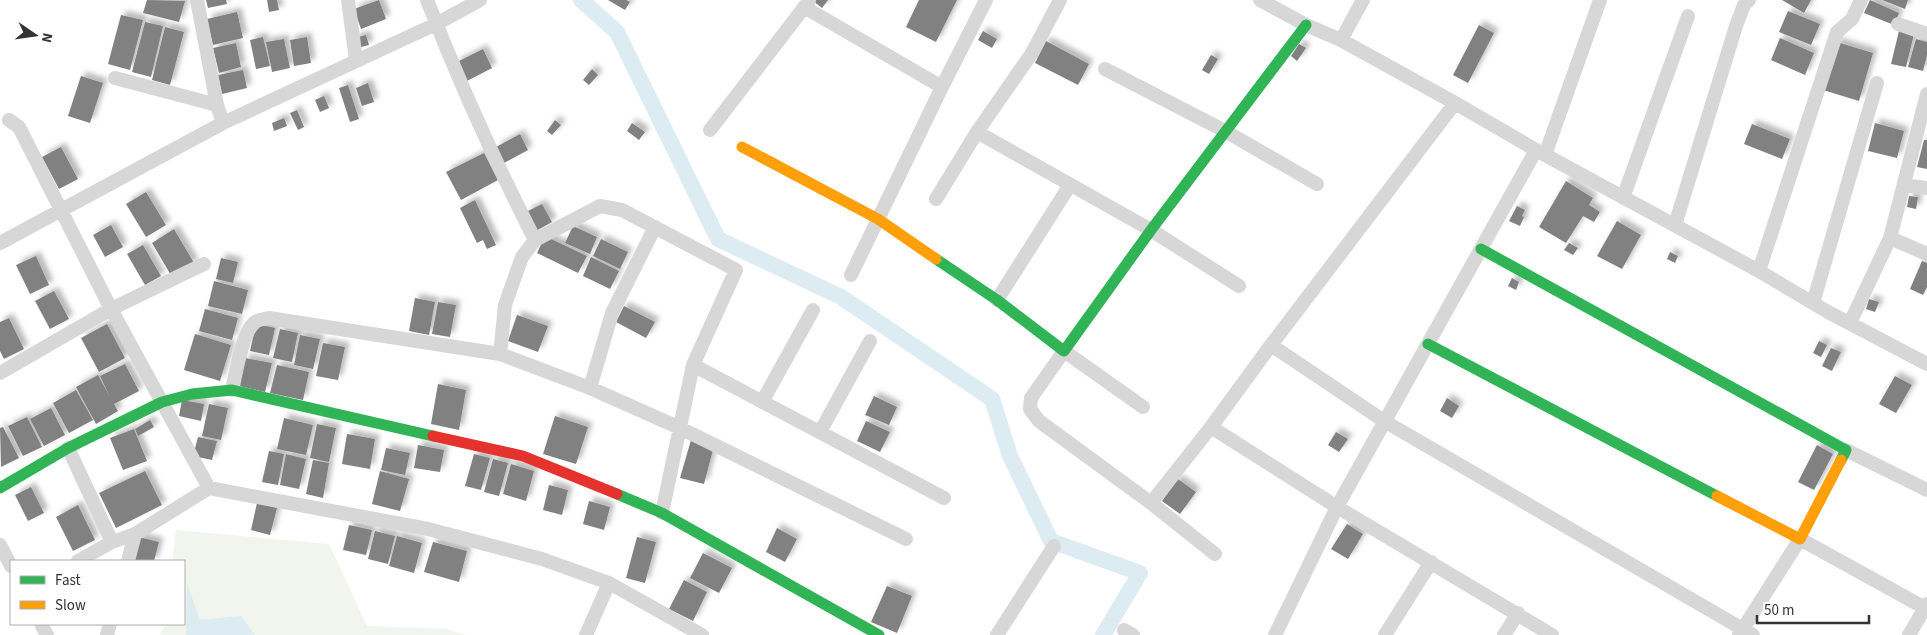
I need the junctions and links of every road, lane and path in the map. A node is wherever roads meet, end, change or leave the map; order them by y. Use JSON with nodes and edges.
{"nodes":[{"id":1,"x":196,"y":0,"type":"edge"},
{"id":2,"x":348,"y":0,"type":"edge"},
{"id":3,"x":427,"y":0,"type":"edge"},
{"id":4,"x":480,"y":0,"type":"edge"},
{"id":5,"x":986,"y":0,"type":"edge"},
{"id":6,"x":1060,"y":0,"type":"edge"},
{"id":7,"x":1260,"y":0,"type":"edge"},
{"id":8,"x":1363,"y":0,"type":"edge"},
{"id":9,"x":1600,"y":0,"type":"edge"},
{"id":10,"x":1749,"y":0,"type":"edge"},
{"id":11,"x":1861,"y":0,"type":"edge"},
{"id":12,"x":807,"y":3,"type":"edge"},
{"id":13,"x":1688,"y":16,"type":"dead end"},
{"id":14,"x":436,"y":24,"type":"junction"},
{"id":15,"x":1898,"y":24,"type":"dead end"},
{"id":16,"x":1306,"y":25,"type":"junction"},
{"id":17,"x":1927,"y":34,"type":"edge"},
{"id":18,"x":1341,"y":40,"type":"junction"},
{"id":19,"x":356,"y":60,"type":"junction"},
{"id":20,"x":1105,"y":69,"type":"dead end"},
{"id":21,"x":115,"y":78,"type":"dead end"},
{"id":22,"x":1877,"y":83,"type":"dead end"},
{"id":23,"x":942,"y":87,"type":"junction"},
{"id":24,"x":1927,"y":94,"type":"edge"},
{"id":25,"x":1455,"y":103,"type":"junction"},
{"id":26,"x":217,"y":105,"type":"junction"},
{"id":27,"x":9,"y":120,"type":"dead end"},
{"id":28,"x":223,"y":123,"type":"junction"},
{"id":29,"x":710,"y":130,"type":"dead end"},
{"id":30,"x":1226,"y":131,"type":"junction"},
{"id":31,"x":977,"y":132,"type":"junction"},
{"id":32,"x":742,"y":147,"type":"dead end"},
{"id":33,"x":1541,"y":153,"type":"junction"},
{"id":34,"x":1317,"y":184,"type":"dead end"},
{"id":35,"x":1904,"y":184,"type":"junction"},
{"id":36,"x":1070,"y":185,"type":"junction"},
{"id":37,"x":1927,"y":188,"type":"edge"},
{"id":38,"x":1623,"y":198,"type":"junction"},
{"id":39,"x":936,"y":199,"type":"dead end"},
{"id":40,"x":59,"y":210,"type":"junction"},
{"id":41,"x":878,"y":219,"type":"junction"},
{"id":42,"x":1674,"y":225,"type":"junction"},
{"id":43,"x":655,"y":227,"type":"junction"},
{"id":44,"x":1151,"y":230,"type":"junction"},
{"id":45,"x":1890,"y":238,"type":"junction"},
{"id":46,"x":535,"y":240,"type":"junction"},
{"id":47,"x":0,"y":243,"type":"edge"},
{"id":48,"x":1481,"y":249,"type":"junction"},
{"id":49,"x":1927,"y":254,"type":"edge"},
{"id":50,"x":204,"y":264,"type":"dead end"},
{"id":51,"x":1759,"y":270,"type":"junction"},
{"id":52,"x":851,"y":275,"type":"dead end"},
{"id":53,"x":1239,"y":286,"type":"dead end"},
{"id":54,"x":996,"y":300,"type":"junction"},
{"id":55,"x":1812,"y":303,"type":"junction"},
{"id":56,"x":111,"y":309,"type":"junction"},
{"id":57,"x":813,"y":310,"type":"dead end"},
{"id":58,"x":1850,"y":323,"type":"junction"},
{"id":59,"x":870,"y":341,"type":"dead end"},
{"id":60,"x":1428,"y":344,"type":"junction"},
{"id":61,"x":1271,"y":345,"type":"junction"},
{"id":62,"x":1064,"y":351,"type":"junction"},
{"id":63,"x":500,"y":354,"type":"junction"},
{"id":64,"x":1927,"y":364,"type":"edge"},
{"id":65,"x":692,"y":366,"type":"junction"},
{"id":66,"x":0,"y":373,"type":"edge"},
{"id":67,"x":590,"y":388,"type":"junction"},
{"id":68,"x":232,"y":390,"type":"junction"},
{"id":69,"x":162,"y":402,"type":"junction"},
{"id":70,"x":762,"y":402,"type":"junction"},
{"id":71,"x":1143,"y":407,"type":"dead end"},
{"id":72,"x":1384,"y":421,"type":"junction"},
{"id":73,"x":1211,"y":427,"type":"junction"},
{"id":74,"x":680,"y":428,"type":"junction"},
{"id":75,"x":820,"y":432,"type":"junction"},
{"id":76,"x":68,"y":448,"type":"junction"},
{"id":77,"x":1846,"y":450,"type":"junction"},
{"id":78,"x":0,"y":488,"type":"edge"},
{"id":79,"x":210,"y":488,"type":"junction"},
{"id":80,"x":1927,"y":490,"type":"edge"},
{"id":81,"x":944,"y":498,"type":"dead end"},
{"id":82,"x":1151,"y":503,"type":"junction"},
{"id":83,"x":1337,"y":507,"type":"junction"},
{"id":84,"x":662,"y":513,"type":"junction"},
{"id":85,"x":135,"y":534,"type":"junction"},
{"id":86,"x":906,"y":539,"type":"dead end"},
{"id":87,"x":1800,"y":539,"type":"junction"},
{"id":88,"x":112,"y":542,"type":"junction"},
{"id":89,"x":0,"y":545,"type":"edge"},
{"id":90,"x":1054,"y":546,"type":"dead end"},
{"id":91,"x":1215,"y":554,"type":"dead end"},
{"id":92,"x":80,"y":560,"type":"edge"},
{"id":93,"x":128,"y":560,"type":"edge"},
{"id":94,"x":1431,"y":562,"type":"junction"},
{"id":95,"x":10,"y":564,"type":"edge"},
{"id":96,"x":609,"y":583,"type":"junction"},
{"id":97,"x":1926,"y":606,"type":"edge"},
{"id":98,"x":1518,"y":613,"type":"junction"},
{"id":99,"x":1745,"y":633,"type":"edge"},
{"id":100,"x":586,"y":635,"type":"edge"},
{"id":101,"x":702,"y":635,"type":"edge"},
{"id":102,"x":879,"y":635,"type":"edge"},
{"id":103,"x":997,"y":635,"type":"edge"},
{"id":104,"x":1275,"y":635,"type":"edge"},
{"id":105,"x":1385,"y":635,"type":"edge"},
{"id":106,"x":1504,"y":635,"type":"edge"},
{"id":107,"x":1552,"y":635,"type":"edge"},
{"id":108,"x":1909,"y":635,"type":"edge"}],
"edges":[{"from":1,"to":26,"type":"street"},
{"from":2,"to":19,"type":"street"},
{"from":3,"to":14,"type":"street"},
{"from":4,"to":14,"type":"street"},
{"from":5,"to":23,"type":"street"},
{"from":6,"to":31,"type":"street"},
{"from":7,"to":16,"type":"street"},
{"from":8,"to":18,"type":"street"},
{"from":9,"to":33,"type":"street"},
{"from":10,"to":42,"type":"street"},
{"from":11,"to":51,"type":"street"},
{"from":12,"to":23,"type":"street"},
{"from":12,"to":29,"type":"street"},
{"from":13,"to":38,"type":"street"},
{"from":14,"to":19,"type":"street"},
{"from":14,"to":46,"type":"street"},
{"from":15,"to":17,"type":"street"},
{"from":16,"to":18,"type":"street"},
{"from":16,"to":30,"type":"street"},
{"from":18,"to":25,"type":"street"},
{"from":19,"to":28,"type":"street"},
{"from":20,"to":30,"type":"street"},
{"from":21,"to":26,"type":"street"},
{"from":22,"to":55,"type":"street"},
{"from":23,"to":41,"type":"street"},
{"from":24,"to":35,"type":"street"},
{"from":25,"to":33,"type":"street"},
{"from":25,"to":61,"type":"street"},
{"from":26,"to":28,"type":"street"},
{"from":27,"to":40,"type":"street"},
{"from":28,"to":40,"type":"street"},
{"from":30,"to":34,"type":"street"},
{"from":30,"to":44,"type":"street"},
{"from":31,"to":36,"type":"street"},
{"from":31,"to":39,"type":"street"},
{"from":32,"to":41,"type":"street"},
{"from":33,"to":38,"type":"street"},
{"from":33,"to":48,"type":"street"},
{"from":35,"to":37,"type":"street"},
{"from":35,"to":45,"type":"street"},
{"from":36,"to":44,"type":"street"},
{"from":36,"to":54,"type":"street"},
{"from":38,"to":42,"type":"street"},
{"from":40,"to":47,"type":"street"},
{"from":40,"to":56,"type":"street"},
{"from":41,"to":52,"type":"street"},
{"from":41,"to":54,"type":"street"},
{"from":42,"to":51,"type":"street"},
{"from":43,"to":46,"type":"street"},
{"from":43,"to":65,"type":"street"},
{"from":43,"to":67,"type":"street"},
{"from":44,"to":53,"type":"street"},
{"from":44,"to":62,"type":"street"},
{"from":45,"to":49,"type":"street"},
{"from":45,"to":58,"type":"street"},
{"from":46,"to":63,"type":"street"},
{"from":48,"to":60,"type":"street"},
{"from":48,"to":77,"type":"street"},
{"from":50,"to":56,"type":"street"},
{"from":51,"to":55,"type":"street"},
{"from":54,"to":62,"type":"street"},
{"from":55,"to":58,"type":"street"},
{"from":56,"to":66,"type":"street"},
{"from":56,"to":69,"type":"street"},
{"from":57,"to":70,"type":"street"},
{"from":58,"to":64,"type":"street"},
{"from":59,"to":75,"type":"street"},
{"from":60,"to":72,"type":"street"},
{"from":60,"to":87,"type":"street"},
{"from":61,"to":72,"type":"street"},
{"from":61,"to":73,"type":"street"},
{"from":62,"to":71,"type":"street"},
{"from":62,"to":82,"type":"street"},
{"from":63,"to":67,"type":"street"},
{"from":63,"to":68,"type":"street"},
{"from":65,"to":70,"type":"street"},
{"from":65,"to":74,"type":"street"},
{"from":67,"to":74,"type":"street"},
{"from":68,"to":69,"type":"street"},
{"from":68,"to":84,"type":"street"},
{"from":69,"to":76,"type":"street"},
{"from":69,"to":79,"type":"street"},
{"from":70,"to":75,"type":"street"},
{"from":72,"to":83,"type":"street"},
{"from":72,"to":99,"type":"street"},
{"from":73,"to":82,"type":"street"},
{"from":73,"to":83,"type":"street"},
{"from":74,"to":84,"type":"street"},
{"from":74,"to":86,"type":"street"},
{"from":75,"to":81,"type":"street"},
{"from":76,"to":78,"type":"street"},
{"from":76,"to":88,"type":"street"},
{"from":77,"to":80,"type":"street"},
{"from":77,"to":87,"type":"street"},
{"from":79,"to":85,"type":"street"},
{"from":79,"to":96,"type":"street"},
{"from":82,"to":91,"type":"street"},
{"from":83,"to":94,"type":"street"},
{"from":83,"to":104,"type":"street"},
{"from":84,"to":102,"type":"street"},
{"from":85,"to":88,"type":"street"},
{"from":85,"to":93,"type":"street"},
{"from":87,"to":97,"type":"street"},
{"from":87,"to":99,"type":"street"},
{"from":88,"to":92,"type":"street"},
{"from":89,"to":95,"type":"street"},
{"from":90,"to":103,"type":"street"},
{"from":94,"to":98,"type":"street"},
{"from":94,"to":105,"type":"street"},
{"from":96,"to":100,"type":"street"},
{"from":96,"to":101,"type":"street"},
{"from":97,"to":108,"type":"street"},
{"from":98,"to":106,"type":"street"},
{"from":98,"to":107,"type":"street"}]}
